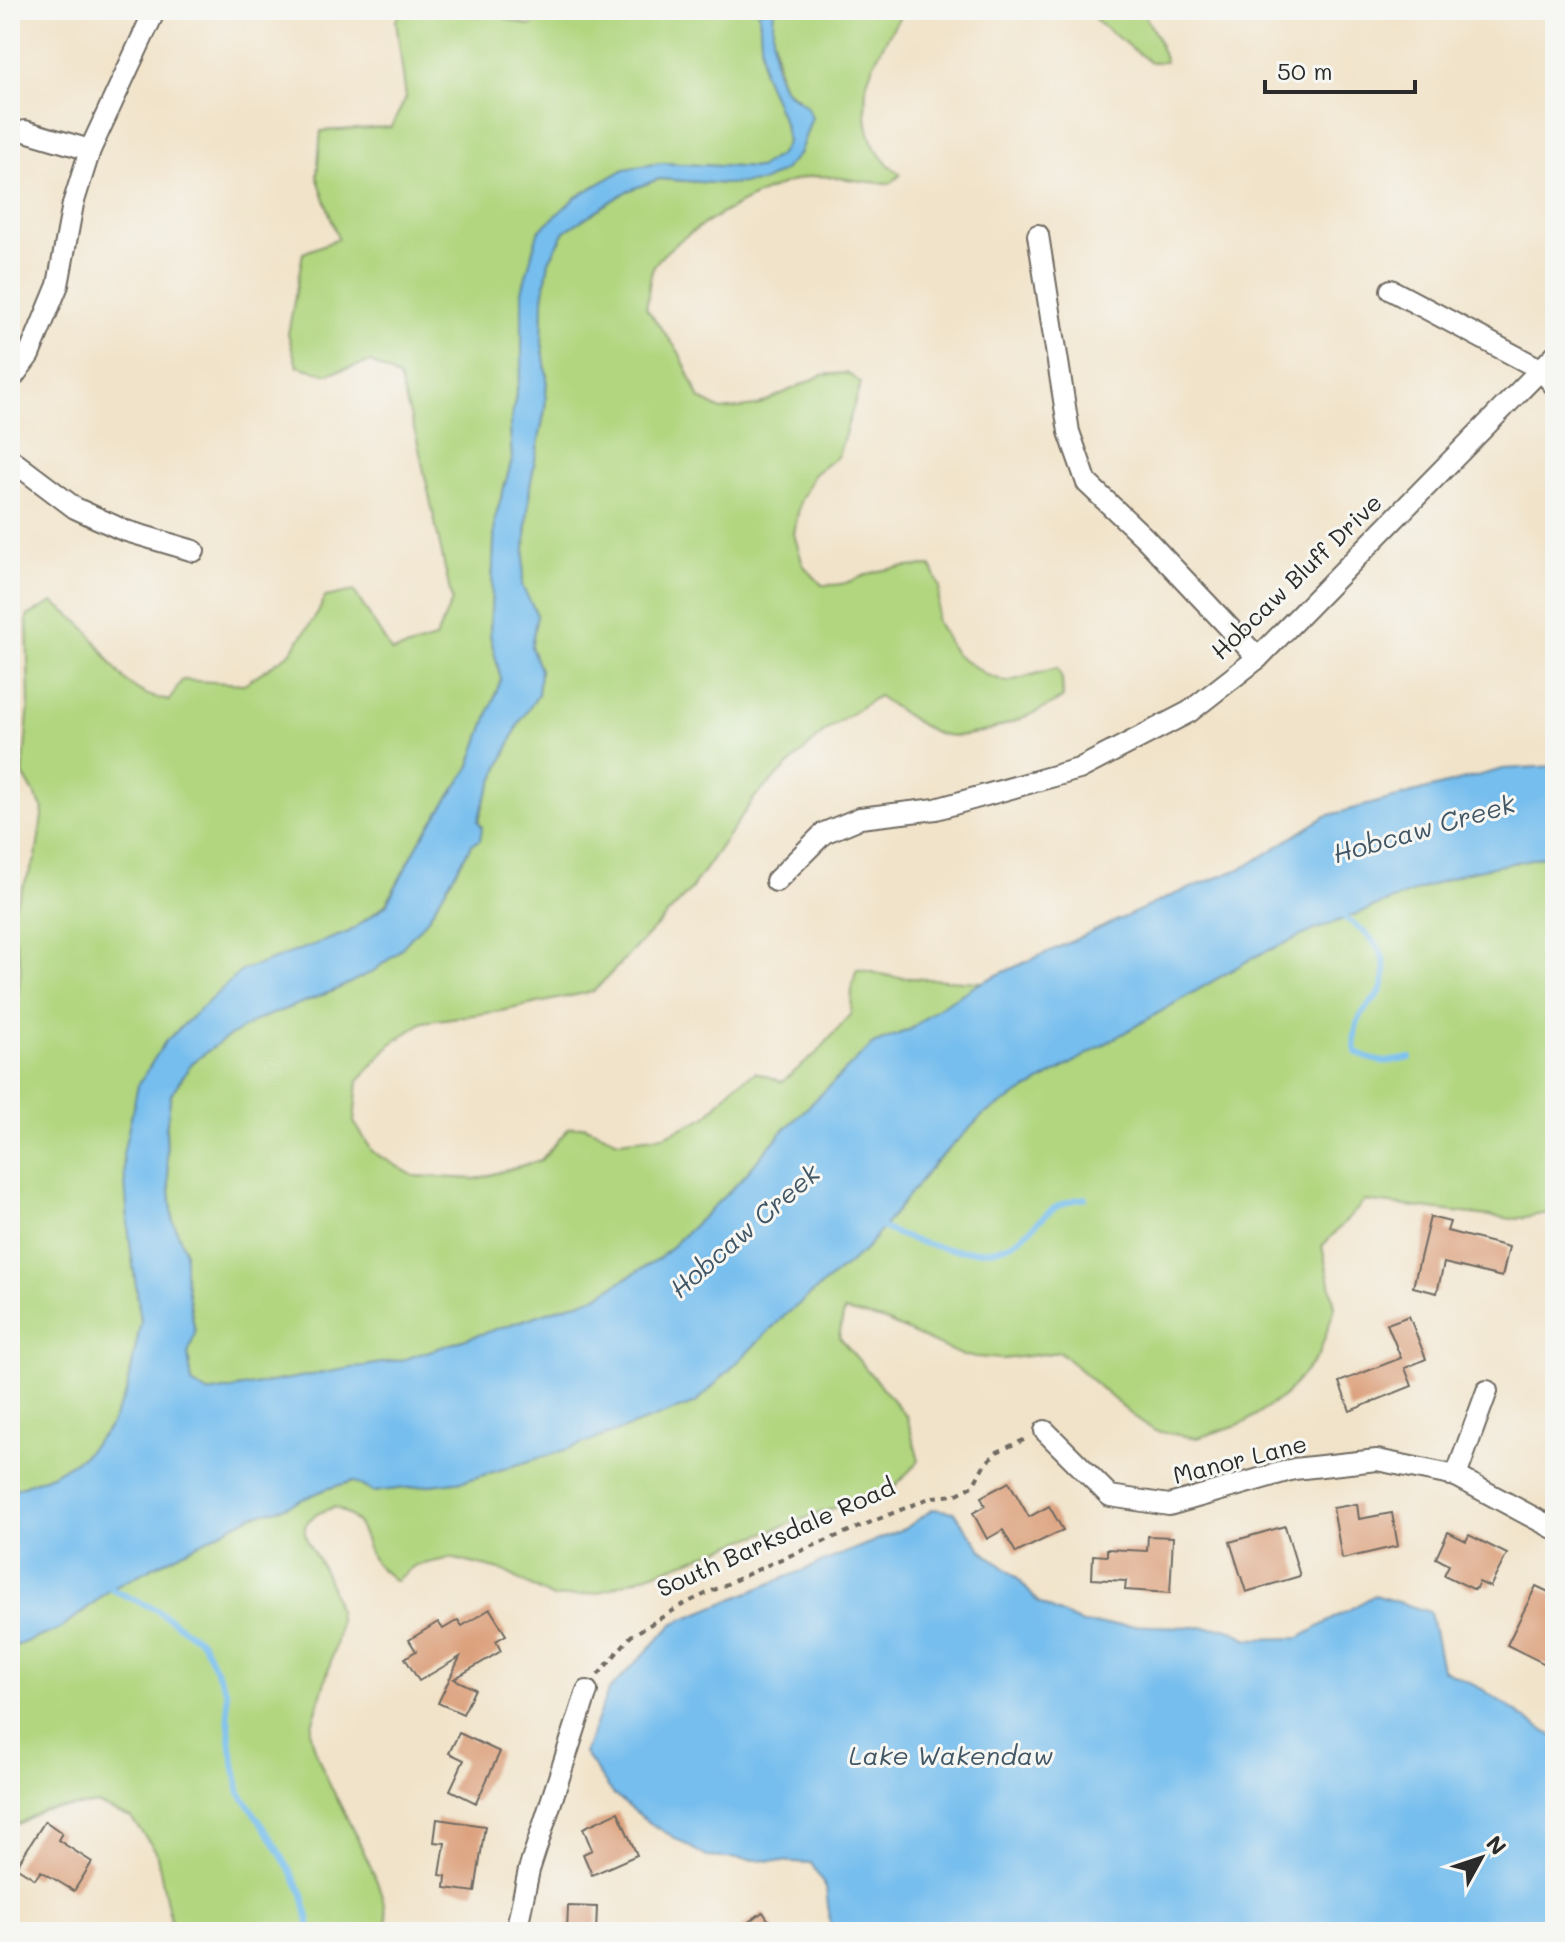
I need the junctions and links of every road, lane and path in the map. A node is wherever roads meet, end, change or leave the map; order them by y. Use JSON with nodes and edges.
{"nodes":[{"id":1,"x":155,"y":10,"type":"edge"},
{"id":2,"x":25,"y":131,"type":"dead end"},
{"id":3,"x":90,"y":150,"type":"junction"},
{"id":4,"x":1038,"y":235,"type":"dead end"},
{"id":5,"x":1391,"y":290,"type":"dead end"},
{"id":6,"x":1548,"y":362,"type":"edge"},
{"id":7,"x":10,"y":381,"type":"edge"},
{"id":8,"x":1555,"y":386,"type":"edge"},
{"id":9,"x":10,"y":459,"type":"edge"},
{"id":10,"x":194,"y":551,"type":"dead end"},
{"id":11,"x":1258,"y":658,"type":"junction"},
{"id":12,"x":776,"y":881,"type":"dead end"},
{"id":13,"x":1487,"y":1391,"type":"dead end"},
{"id":14,"x":1045,"y":1431,"type":"joint"},
{"id":15,"x":1456,"y":1476,"type":"junction"},
{"id":16,"x":1555,"y":1529,"type":"edge"},
{"id":17,"x":587,"y":1691,"type":"joint"},
{"id":18,"x":516,"y":1932,"type":"edge"}],
"edges":[{"from":1,"to":3,"type":"street"},
{"from":2,"to":3,"type":"street"},
{"from":3,"to":7,"type":"street"},
{"from":4,"to":11,"type":"street"},
{"from":5,"to":6,"type":"street"},
{"from":6,"to":8,"type":"street"},
{"from":6,"to":11,"type":"street","name":"Hobcaw Bluff Drive"},
{"from":9,"to":10,"type":"street"},
{"from":11,"to":12,"type":"street","name":"Hobcaw Bluff Drive"},
{"from":13,"to":15,"type":"street"},
{"from":14,"to":15,"type":"street","name":"Manor Lane"},
{"from":14,"to":17,"type":"path","name":"South Barksdale Road"},
{"from":15,"to":16,"type":"street","name":"Manor Lane"},
{"from":17,"to":18,"type":"street"}]}
